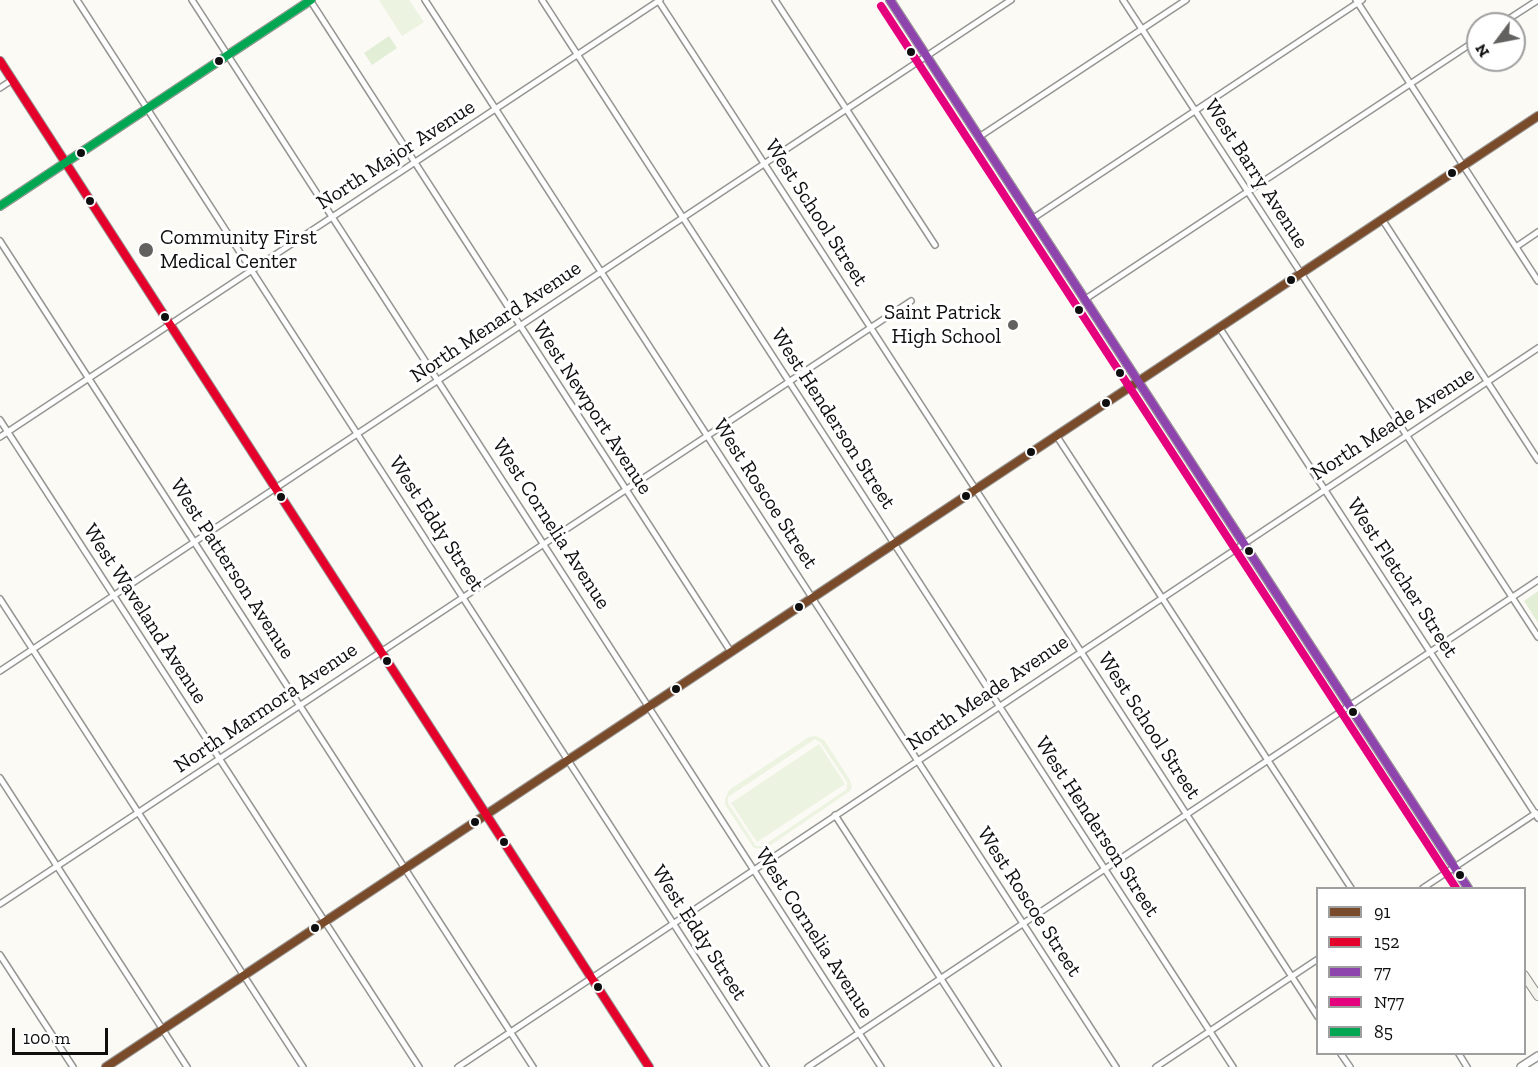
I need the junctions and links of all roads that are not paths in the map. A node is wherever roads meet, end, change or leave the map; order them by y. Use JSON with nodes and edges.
{"nodes":[{"id":1,"x":77,"y":0,"type":"edge"},
{"id":2,"x":192,"y":0,"type":"edge"},
{"id":3,"x":310,"y":0,"type":"edge"},
{"id":4,"x":425,"y":0,"type":"edge"},
{"id":5,"x":542,"y":0,"type":"edge"},
{"id":6,"x":659,"y":0,"type":"edge"},
{"id":7,"x":775,"y":0,"type":"edge"},
{"id":8,"x":890,"y":0,"type":"edge"},
{"id":9,"x":1011,"y":0,"type":"edge"},
{"id":10,"x":1123,"y":0,"type":"edge"},
{"id":11,"x":1186,"y":0,"type":"edge"},
{"id":12,"x":1538,"y":0,"type":"edge"},
{"id":13,"x":1358,"y":1,"type":"edge"},
{"id":14,"x":1520,"y":12,"type":"edge"},
{"id":15,"x":1142,"y":29,"type":"junction"},
{"id":16,"x":1466,"y":47,"type":"edge"},
{"id":17,"x":577,"y":55,"type":"junction"},
{"id":18,"x":228,"y":56,"type":"junction"},
{"id":19,"x":926,"y":56,"type":"junction"},
{"id":20,"x":0,"y":61,"type":"edge"},
{"id":21,"x":12,"y":80,"type":"junction"},
{"id":22,"x":1410,"y":84,"type":"junction"},
{"id":23,"x":0,"y":88,"type":"edge"},
{"id":24,"x":147,"y":109,"type":"junction"},
{"id":25,"x":496,"y":109,"type":"junction"},
{"id":26,"x":846,"y":109,"type":"junction"},
{"id":27,"x":1195,"y":111,"type":"junction"},
{"id":28,"x":1538,"y":116,"type":"edge"},
{"id":29,"x":978,"y":136,"type":"junction"},
{"id":30,"x":415,"y":162,"type":"junction"},
{"id":31,"x":66,"y":163,"type":"junction"},
{"id":32,"x":764,"y":164,"type":"junction"},
{"id":33,"x":1463,"y":165,"type":"junction"},
{"id":34,"x":1248,"y":191,"type":"junction"},
{"id":35,"x":0,"y":206,"type":"edge"},
{"id":36,"x":332,"y":217,"type":"junction"},
{"id":37,"x":683,"y":218,"type":"junction"},
{"id":38,"x":1032,"y":219,"type":"junction"},
{"id":39,"x":1382,"y":219,"type":"junction"},
{"id":40,"x":1538,"y":232,"type":"edge"},
{"id":41,"x":0,"y":241,"type":"edge"},
{"id":42,"x":935,"y":245,"type":"dead end"},
{"id":43,"x":1516,"y":247,"type":"junction"},
{"id":44,"x":252,"y":270,"type":"junction"},
{"id":45,"x":601,"y":272,"type":"junction"},
{"id":46,"x":1301,"y":273,"type":"junction"},
{"id":47,"x":1538,"y":281,"type":"edge"},
{"id":48,"x":1084,"y":300,"type":"junction"},
{"id":49,"x":911,"y":301,"type":"dead end"},
{"id":50,"x":171,"y":324,"type":"junction"},
{"id":51,"x":520,"y":326,"type":"junction"},
{"id":52,"x":870,"y":327,"type":"junction"},
{"id":53,"x":1220,"y":327,"type":"junction"},
{"id":54,"x":1538,"y":348,"type":"edge"},
{"id":55,"x":89,"y":378,"type":"junction"},
{"id":56,"x":438,"y":380,"type":"junction"},
{"id":57,"x":789,"y":381,"type":"junction"},
{"id":58,"x":1137,"y":381,"type":"junction"},
{"id":59,"x":1487,"y":381,"type":"junction"},
{"id":60,"x":0,"y":420,"type":"edge"},
{"id":61,"x":8,"y":432,"type":"junction"},
{"id":62,"x":358,"y":434,"type":"junction"},
{"id":63,"x":707,"y":435,"type":"junction"},
{"id":64,"x":1056,"y":435,"type":"junction"},
{"id":65,"x":1406,"y":435,"type":"junction"},
{"id":66,"x":0,"y":437,"type":"edge"},
{"id":67,"x":1538,"y":460,"type":"edge"},
{"id":68,"x":276,"y":488,"type":"junction"},
{"id":69,"x":626,"y":489,"type":"junction"},
{"id":70,"x":975,"y":489,"type":"junction"},
{"id":71,"x":1325,"y":489,"type":"junction"},
{"id":72,"x":194,"y":542,"type":"junction"},
{"id":73,"x":894,"y":543,"type":"junction"},
{"id":74,"x":1243,"y":543,"type":"junction"},
{"id":75,"x":544,"y":544,"type":"junction"},
{"id":76,"x":1538,"y":580,"type":"edge"},
{"id":77,"x":114,"y":596,"type":"junction"},
{"id":78,"x":463,"y":597,"type":"junction"},
{"id":79,"x":812,"y":597,"type":"junction"},
{"id":80,"x":1162,"y":597,"type":"junction"},
{"id":81,"x":1512,"y":597,"type":"junction"},
{"id":82,"x":0,"y":599,"type":"edge"},
{"id":83,"x":1538,"y":637,"type":"edge"},
{"id":84,"x":33,"y":650,"type":"junction"},
{"id":85,"x":382,"y":651,"type":"junction"},
{"id":86,"x":1080,"y":651,"type":"junction"},
{"id":87,"x":1430,"y":651,"type":"junction"},
{"id":88,"x":731,"y":652,"type":"junction"},
{"id":89,"x":0,"y":671,"type":"edge"},
{"id":90,"x":1348,"y":705,"type":"junction"},
{"id":91,"x":300,"y":706,"type":"junction"},
{"id":92,"x":649,"y":706,"type":"junction"},
{"id":93,"x":999,"y":706,"type":"junction"},
{"id":94,"x":219,"y":759,"type":"junction"},
{"id":95,"x":1267,"y":759,"type":"junction"},
{"id":96,"x":568,"y":760,"type":"junction"},
{"id":97,"x":918,"y":760,"type":"junction"},
{"id":98,"x":0,"y":778,"type":"edge"},
{"id":99,"x":138,"y":813,"type":"junction"},
{"id":100,"x":487,"y":814,"type":"junction"},
{"id":101,"x":1186,"y":814,"type":"junction"},
{"id":102,"x":835,"y":815,"type":"junction"},
{"id":103,"x":1537,"y":815,"type":"edge"},
{"id":104,"x":57,"y":867,"type":"junction"},
{"id":105,"x":1454,"y":867,"type":"junction"},
{"id":106,"x":405,"y":868,"type":"junction"},
{"id":107,"x":1105,"y":868,"type":"junction"},
{"id":108,"x":754,"y":870,"type":"junction"},
{"id":109,"x":1350,"y":887,"type":"edge"},
{"id":110,"x":1424,"y":887,"type":"edge"},
{"id":111,"x":1467,"y":887,"type":"edge"},
{"id":112,"x":0,"y":904,"type":"edge"},
{"id":113,"x":325,"y":922,"type":"junction"},
{"id":114,"x":673,"y":923,"type":"junction"},
{"id":115,"x":1023,"y":923,"type":"junction"},
{"id":116,"x":0,"y":955,"type":"edge"},
{"id":117,"x":1316,"y":960,"type":"edge"},
{"id":118,"x":244,"y":975,"type":"junction"},
{"id":119,"x":1291,"y":976,"type":"junction"},
{"id":120,"x":592,"y":978,"type":"junction"},
{"id":121,"x":941,"y":978,"type":"junction"},
{"id":122,"x":1526,"y":978,"type":"edge"},
{"id":123,"x":1538,"y":996,"type":"edge"},
{"id":124,"x":1316,"y":1015,"type":"edge"},
{"id":125,"x":163,"y":1029,"type":"junction"},
{"id":126,"x":1210,"y":1031,"type":"junction"},
{"id":127,"x":510,"y":1032,"type":"junction"},
{"id":128,"x":859,"y":1033,"type":"junction"},
{"id":129,"x":1538,"y":1056,"type":"edge"},
{"id":130,"x":73,"y":1067,"type":"edge"},
{"id":131,"x":106,"y":1067,"type":"edge"},
{"id":132,"x":187,"y":1067,"type":"edge"},
{"id":133,"x":303,"y":1067,"type":"edge"},
{"id":134,"x":419,"y":1067,"type":"edge"},
{"id":135,"x":458,"y":1067,"type":"edge"},
{"id":136,"x":533,"y":1067,"type":"edge"},
{"id":137,"x":649,"y":1067,"type":"edge"},
{"id":138,"x":766,"y":1067,"type":"edge"},
{"id":139,"x":808,"y":1067,"type":"edge"},
{"id":140,"x":881,"y":1067,"type":"edge"},
{"id":141,"x":998,"y":1067,"type":"edge"},
{"id":142,"x":1116,"y":1067,"type":"edge"},
{"id":143,"x":1156,"y":1067,"type":"edge"},
{"id":144,"x":1233,"y":1067,"type":"edge"},
{"id":145,"x":1521,"y":1067,"type":"edge"}],
"edges":[{"from":1,"to":24,"type":"street","name":"West Eddy Street"},
{"from":2,"to":18,"type":"street","name":"West Cornelia Avenue"},
{"from":3,"to":18,"type":"main road"},
{"from":3,"to":30,"type":"street","name":"West Newport Avenue"},
{"from":4,"to":25,"type":"street","name":"West Roscoe Street"},
{"from":5,"to":17,"type":"street","name":"West Henderson Street"},
{"from":6,"to":17,"type":"street","name":"North Major Avenue"},
{"from":6,"to":32,"type":"street","name":"West School Street"},
{"from":7,"to":26,"type":"street"},
{"from":8,"to":19,"type":"main road"},
{"from":9,"to":19,"type":"street","name":"North Menard Avenue"},
{"from":10,"to":15,"type":"street","name":"West Barry Avenue"},
{"from":11,"to":15,"type":"street"},
{"from":12,"to":14,"type":"street"},
{"from":13,"to":22,"type":"street"},
{"from":13,"to":27,"type":"street"},
{"from":15,"to":27,"type":"street","name":"West Barry Avenue"},
{"from":15,"to":29,"type":"street"},
{"from":16,"to":22,"type":"street"},
{"from":17,"to":25,"type":"street","name":"North Major Avenue"},
{"from":17,"to":37,"type":"street","name":"West Henderson Street"},
{"from":18,"to":24,"type":"main road"},
{"from":18,"to":36,"type":"street","name":"West Cornelia Avenue"},
{"from":19,"to":26,"type":"street","name":"North Menard Avenue"},
{"from":19,"to":29,"type":"main road"},
{"from":20,"to":21,"type":"street"},
{"from":21,"to":23,"type":"street"},
{"from":21,"to":31,"type":"street"},
{"from":22,"to":33,"type":"street"},
{"from":22,"to":34,"type":"street"},
{"from":24,"to":31,"type":"main road"},
{"from":24,"to":44,"type":"street","name":"West Eddy Street"},
{"from":25,"to":30,"type":"street","name":"North Major Avenue"},
{"from":25,"to":45,"type":"street","name":"West Roscoe Street"},
{"from":26,"to":32,"type":"street","name":"North Menard Avenue"},
{"from":26,"to":42,"type":"street"},
{"from":27,"to":34,"type":"street","name":"West Barry Avenue"},
{"from":27,"to":38,"type":"street"},
{"from":28,"to":33,"type":"street"},
{"from":29,"to":38,"type":"main road"},
{"from":30,"to":36,"type":"street","name":"North Major Avenue"},
{"from":30,"to":51,"type":"street","name":"West Newport Avenue"},
{"from":31,"to":35,"type":"main road"},
{"from":31,"to":50,"type":"street"},
{"from":32,"to":37,"type":"street","name":"North Menard Avenue"},
{"from":32,"to":52,"type":"street","name":"West School Street"},
{"from":33,"to":39,"type":"street"},
{"from":33,"to":43,"type":"street"},
{"from":34,"to":46,"type":"street","name":"West Barry Avenue"},
{"from":34,"to":48,"type":"street"},
{"from":36,"to":44,"type":"street","name":"North Major Avenue"},
{"from":36,"to":56,"type":"street","name":"West Cornelia Avenue"},
{"from":37,"to":45,"type":"street","name":"North Menard Avenue"},
{"from":37,"to":57,"type":"street","name":"West Henderson Street"},
{"from":38,"to":48,"type":"main road"},
{"from":39,"to":46,"type":"street"},
{"from":39,"to":59,"type":"street"},
{"from":40,"to":43,"type":"street"},
{"from":41,"to":55,"type":"street","name":"West Patterson Avenue"},
{"from":43,"to":47,"type":"street"},
{"from":44,"to":50,"type":"street","name":"North Major Avenue"},
{"from":44,"to":62,"type":"street","name":"West Eddy Street"},
{"from":45,"to":51,"type":"street","name":"North Menard Avenue"},
{"from":45,"to":63,"type":"street","name":"West Roscoe Street"},
{"from":46,"to":53,"type":"street"},
{"from":46,"to":65,"type":"street","name":"West Barry Avenue"},
{"from":48,"to":58,"type":"main road"},
{"from":49,"to":52,"type":"street","name":"North Marmora Avenue"},
{"from":50,"to":55,"type":"street","name":"North Major Avenue"},
{"from":50,"to":68,"type":"street"},
{"from":51,"to":56,"type":"street","name":"North Menard Avenue"},
{"from":51,"to":69,"type":"street","name":"West Newport Avenue"},
{"from":52,"to":57,"type":"street","name":"North Marmora Avenue"},
{"from":52,"to":70,"type":"street","name":"West School Street"},
{"from":53,"to":58,"type":"street"},
{"from":53,"to":71,"type":"street","name":"West Fletcher Street"},
{"from":54,"to":59,"type":"street","name":"North Meade Avenue"},
{"from":55,"to":61,"type":"street","name":"North Major Avenue"},
{"from":55,"to":72,"type":"street","name":"West Patterson Avenue"},
{"from":56,"to":62,"type":"street","name":"North Menard Avenue"},
{"from":56,"to":75,"type":"street","name":"West Cornelia Avenue"},
{"from":57,"to":63,"type":"street","name":"North Marmora Avenue"},
{"from":57,"to":73,"type":"street","name":"West Henderson Street"},
{"from":58,"to":64,"type":"street"},
{"from":58,"to":74,"type":"main road"},
{"from":59,"to":65,"type":"street","name":"North Meade Avenue"},
{"from":59,"to":67,"type":"street"},
{"from":60,"to":61,"type":"street","name":"West Waveland Avenue"},
{"from":61,"to":66,"type":"street","name":"North Major Avenue"},
{"from":61,"to":77,"type":"street","name":"West Waveland Avenue"},
{"from":62,"to":68,"type":"street","name":"North Menard Avenue"},
{"from":62,"to":78,"type":"street","name":"West Eddy Street"},
{"from":63,"to":69,"type":"street","name":"North Marmora Avenue"},
{"from":63,"to":79,"type":"street","name":"West Roscoe Street"},
{"from":64,"to":70,"type":"street"},
{"from":64,"to":80,"type":"street"},
{"from":65,"to":71,"type":"street","name":"North Meade Avenue"},
{"from":65,"to":81,"type":"street","name":"West Barry Avenue"},
{"from":68,"to":72,"type":"street","name":"North Menard Avenue"},
{"from":68,"to":85,"type":"street"},
{"from":69,"to":75,"type":"street","name":"North Marmora Avenue"},
{"from":69,"to":88,"type":"street","name":"West Newport Avenue"},
{"from":70,"to":73,"type":"street"},
{"from":70,"to":86,"type":"street","name":"West School Street"},
{"from":71,"to":74,"type":"street","name":"North Meade Avenue"},
{"from":71,"to":87,"type":"street","name":"West Fletcher Street"},
{"from":72,"to":77,"type":"street","name":"North Menard Avenue"},
{"from":72,"to":91,"type":"street","name":"West Patterson Avenue"},
{"from":73,"to":79,"type":"street"},
{"from":73,"to":93,"type":"street","name":"West Henderson Street"},
{"from":74,"to":80,"type":"street","name":"North Meade Avenue"},
{"from":74,"to":90,"type":"main road"},
{"from":75,"to":78,"type":"street","name":"North Marmora Avenue"},
{"from":75,"to":92,"type":"street","name":"West Cornelia Avenue"},
{"from":76,"to":81,"type":"street"},
{"from":77,"to":84,"type":"street","name":"North Menard Avenue"},
{"from":77,"to":94,"type":"street","name":"West Waveland Avenue"},
{"from":78,"to":85,"type":"street","name":"North Marmora Avenue"},
{"from":78,"to":96,"type":"street","name":"West Eddy Street"},
{"from":79,"to":88,"type":"street"},
{"from":79,"to":97,"type":"street","name":"West Roscoe Street"},
{"from":80,"to":86,"type":"street","name":"North Meade Avenue"},
{"from":80,"to":95,"type":"street"},
{"from":81,"to":83,"type":"street","name":"West Barry Avenue"},
{"from":81,"to":87,"type":"street"},
{"from":82,"to":84,"type":"street"},
{"from":84,"to":89,"type":"street","name":"North Menard Avenue"},
{"from":84,"to":99,"type":"street"},
{"from":85,"to":91,"type":"street","name":"North Marmora Avenue"},
{"from":85,"to":100,"type":"street"},
{"from":86,"to":93,"type":"street","name":"North Meade Avenue"},
{"from":86,"to":101,"type":"street","name":"West School Street"},
{"from":87,"to":90,"type":"street"},
{"from":87,"to":103,"type":"street","name":"West Fletcher Street"},
{"from":88,"to":92,"type":"street"},
{"from":90,"to":95,"type":"street"},
{"from":90,"to":105,"type":"main road"},
{"from":91,"to":94,"type":"street","name":"North Marmora Avenue"},
{"from":91,"to":106,"type":"street","name":"West Patterson Avenue"},
{"from":92,"to":96,"type":"street"},
{"from":92,"to":108,"type":"street","name":"West Cornelia Avenue"},
{"from":93,"to":97,"type":"street","name":"North Meade Avenue"},
{"from":93,"to":107,"type":"street","name":"West Henderson Street"},
{"from":94,"to":99,"type":"street","name":"North Marmora Avenue"},
{"from":94,"to":113,"type":"street","name":"West Waveland Avenue"},
{"from":95,"to":101,"type":"street"},
{"from":95,"to":109,"type":"street"},
{"from":96,"to":100,"type":"street"},
{"from":96,"to":114,"type":"street","name":"West Eddy Street"},
{"from":97,"to":102,"type":"street","name":"North Meade Avenue"},
{"from":97,"to":115,"type":"street","name":"West Roscoe Street"},
{"from":98,"to":104,"type":"street"},
{"from":99,"to":104,"type":"street","name":"North Marmora Avenue"},
{"from":99,"to":118,"type":"street"},
{"from":100,"to":106,"type":"street"},
{"from":100,"to":120,"type":"street"},
{"from":101,"to":107,"type":"street"},
{"from":101,"to":119,"type":"street","name":"West School Street"},
{"from":102,"to":108,"type":"street","name":"North Meade Avenue"},
{"from":102,"to":121,"type":"street"},
{"from":103,"to":105,"type":"street"},
{"from":104,"to":112,"type":"street","name":"North Marmora Avenue"},
{"from":104,"to":125,"type":"street"},
{"from":105,"to":110,"type":"street"},
{"from":105,"to":111,"type":"main road"},
{"from":106,"to":113,"type":"street"},
{"from":106,"to":127,"type":"street","name":"West Patterson Avenue"},
{"from":107,"to":115,"type":"street"},
{"from":107,"to":126,"type":"street","name":"West Henderson Street"},
{"from":108,"to":114,"type":"street","name":"North Meade Avenue"},
{"from":108,"to":128,"type":"street","name":"West Cornelia Avenue"},
{"from":113,"to":118,"type":"street"},
{"from":113,"to":134,"type":"street","name":"West Waveland Avenue"},
{"from":114,"to":120,"type":"street","name":"North Meade Avenue"},
{"from":114,"to":138,"type":"street","name":"West Eddy Street"},
{"from":115,"to":121,"type":"street"},
{"from":115,"to":142,"type":"street","name":"West Roscoe Street"},
{"from":116,"to":130,"type":"street"},
{"from":117,"to":119,"type":"street"},
{"from":118,"to":125,"type":"street"},
{"from":118,"to":133,"type":"street"},
{"from":119,"to":124,"type":"street","name":"West School Street"},
{"from":119,"to":126,"type":"street"},
{"from":120,"to":127,"type":"street","name":"North Meade Avenue"},
{"from":120,"to":137,"type":"street"},
{"from":121,"to":128,"type":"street"},
{"from":121,"to":141,"type":"street"},
{"from":122,"to":123,"type":"main road"},
{"from":125,"to":131,"type":"street"},
{"from":125,"to":132,"type":"street"},
{"from":126,"to":143,"type":"street"},
{"from":126,"to":144,"type":"street","name":"West Henderson Street"},
{"from":127,"to":135,"type":"street","name":"North Meade Avenue"},
{"from":127,"to":136,"type":"street","name":"West Patterson Avenue"},
{"from":128,"to":139,"type":"street"},
{"from":128,"to":140,"type":"street","name":"West Cornelia Avenue"},
{"from":129,"to":145,"type":"street"}]}
